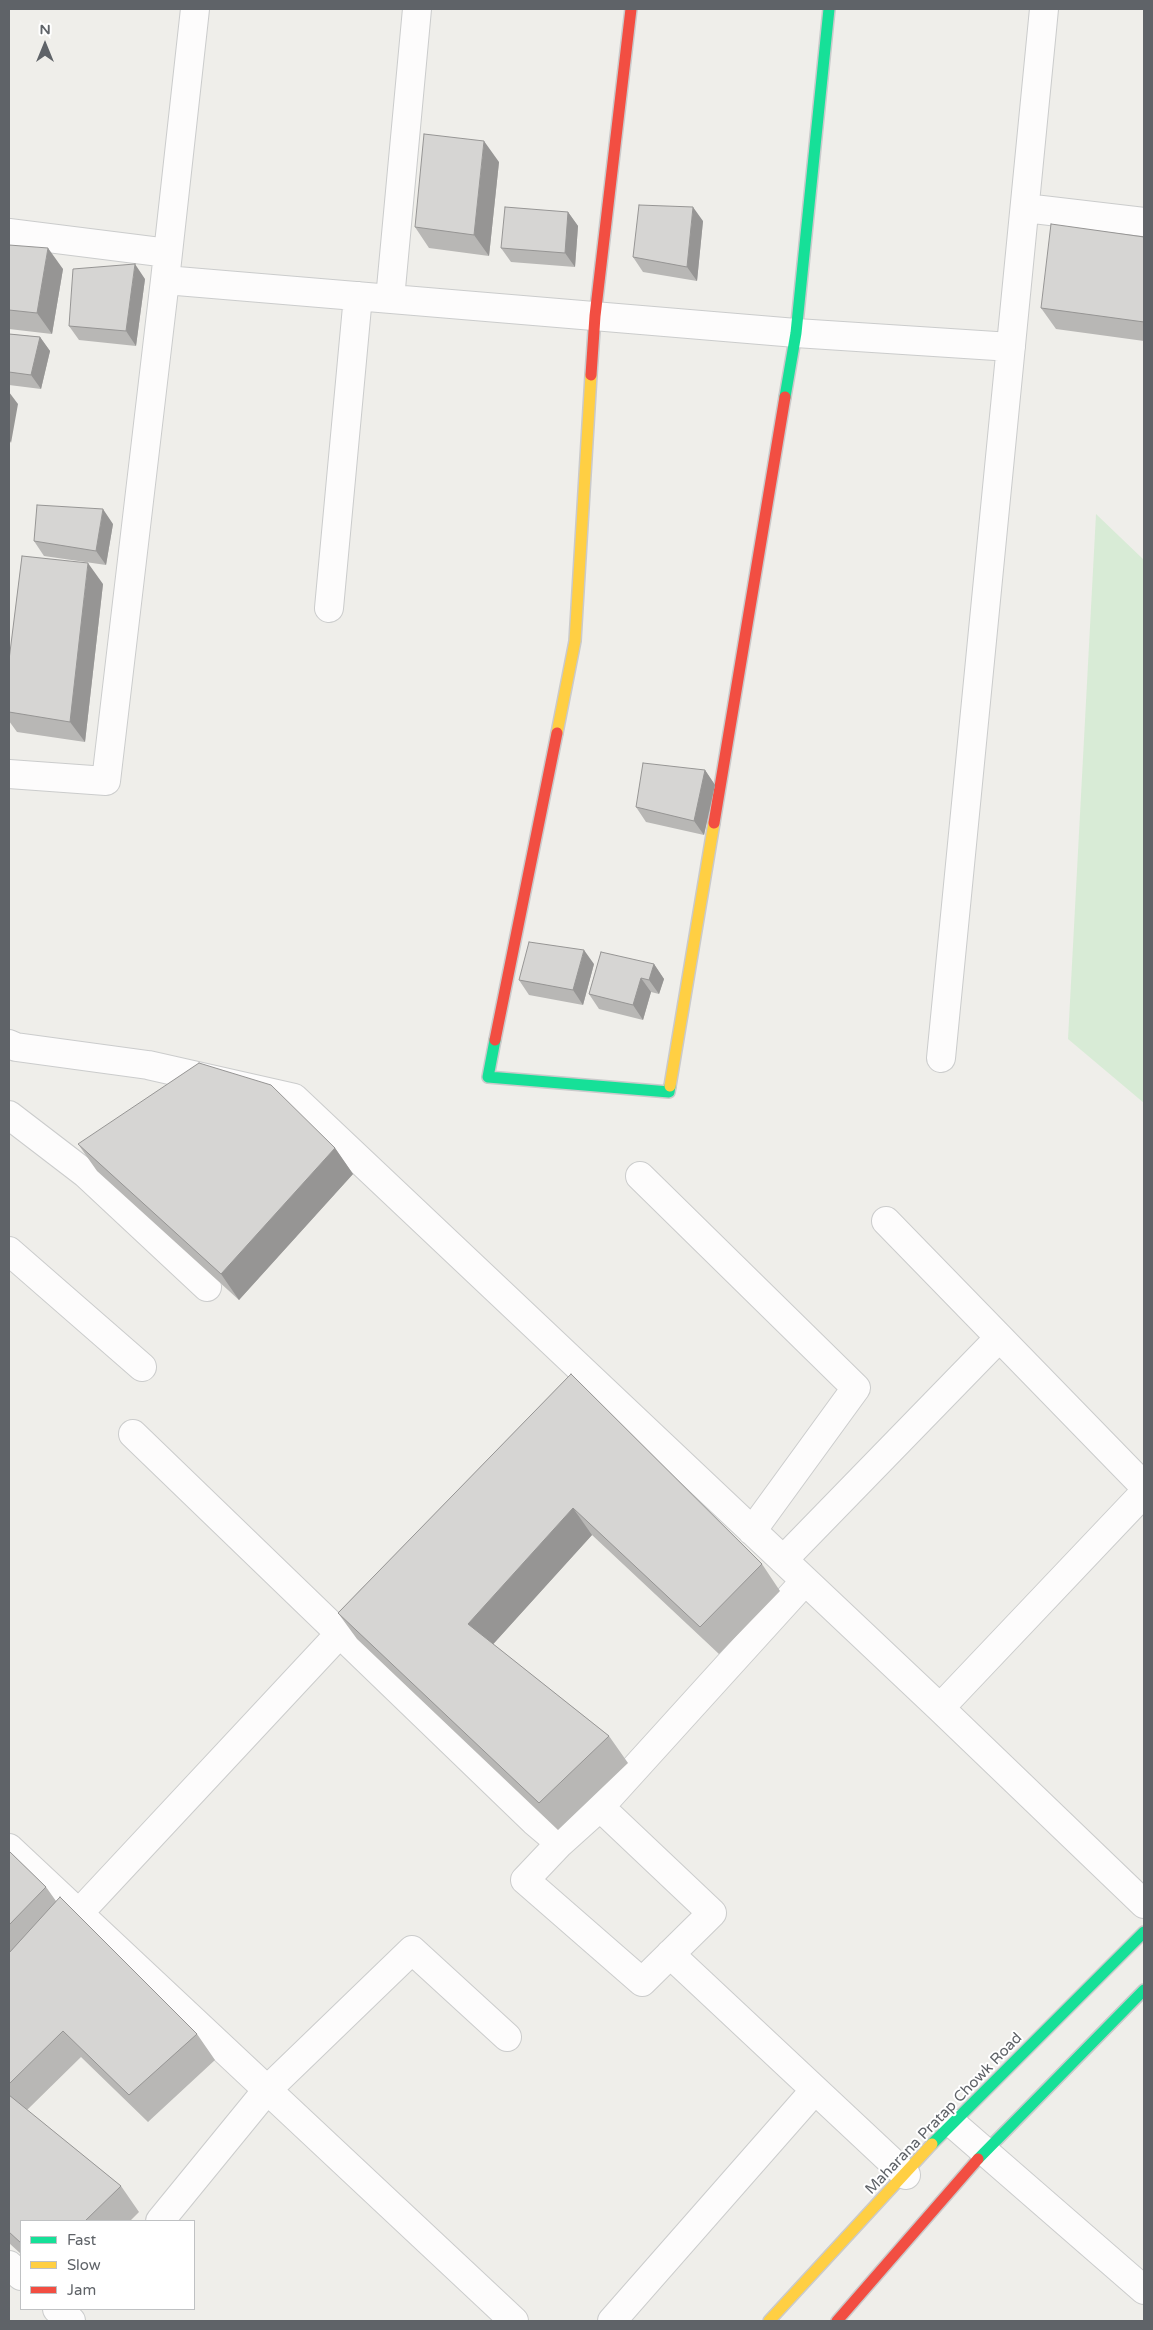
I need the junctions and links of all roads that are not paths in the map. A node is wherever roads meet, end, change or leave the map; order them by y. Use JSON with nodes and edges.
{"nodes":[{"id":1,"x":195,"y":9,"type":"edge"},
{"id":2,"x":417,"y":9,"type":"edge"},
{"id":3,"x":631,"y":9,"type":"edge"},
{"id":4,"x":829,"y":9,"type":"edge"},
{"id":5,"x":1044,"y":9,"type":"edge"},
{"id":6,"x":1025,"y":208,"type":"junction"},
{"id":7,"x":1144,"y":222,"type":"edge"},
{"id":8,"x":9,"y":233,"type":"edge"},
{"id":9,"x":168,"y":253,"type":"junction"},
{"id":10,"x":165,"y":280,"type":"junction"},
{"id":11,"x":358,"y":296,"type":"junction"},
{"id":12,"x":390,"y":299,"type":"junction"},
{"id":13,"x":596,"y":316,"type":"junction"},
{"id":14,"x":796,"y":333,"type":"junction"},
{"id":15,"x":1011,"y":348,"type":"junction"},
{"id":16,"x":329,"y":608,"type":"dead end"},
{"id":17,"x":9,"y":774,"type":"edge"},
{"id":18,"x":9,"y":1044,"type":"edge"},
{"id":19,"x":941,"y":1058,"type":"dead end"},
{"id":20,"x":9,"y":1115,"type":"edge"},
{"id":21,"x":640,"y":1176,"type":"dead end"},
{"id":22,"x":886,"y":1221,"type":"dead end"},
{"id":23,"x":9,"y":1251,"type":"edge"},
{"id":24,"x":207,"y":1287,"type":"edge"},
{"id":25,"x":1000,"y":1338,"type":"junction"},
{"id":26,"x":142,"y":1367,"type":"dead end"},
{"id":27,"x":132,"y":1434,"type":"dead end"},
{"id":28,"x":1144,"y":1486,"type":"edge"},
{"id":29,"x":1144,"y":1493,"type":"edge"},
{"id":30,"x":752,"y":1531,"type":"junction"},
{"id":31,"x":783,"y":1560,"type":"junction"},
{"id":32,"x":805,"y":1581,"type":"junction"},
{"id":33,"x":387,"y":1583,"type":"edge"},
{"id":34,"x":339,"y":1634,"type":"junction"},
{"id":35,"x":940,"y":1708,"type":"junction"},
{"id":36,"x":600,"y":1807,"type":"junction"},
{"id":37,"x":560,"y":1843,"type":"junction"},
{"id":38,"x":9,"y":1848,"type":"edge"},
{"id":39,"x":1144,"y":1904,"type":"edge"},
{"id":40,"x":78,"y":1912,"type":"junction"},
{"id":41,"x":1144,"y":1932,"type":"edge"},
{"id":42,"x":670,"y":1954,"type":"junction"},
{"id":43,"x":9,"y":1988,"type":"edge"},
{"id":44,"x":1144,"y":1990,"type":"edge"},
{"id":45,"x":507,"y":2037,"type":"dead end"},
{"id":46,"x":267,"y":2090,"type":"junction"},
{"id":47,"x":814,"y":2091,"type":"junction"},
{"id":48,"x":952,"y":2123,"type":"junction"},
{"id":49,"x":985,"y":2151,"type":"junction"},
{"id":50,"x":906,"y":2175,"type":"junction"},
{"id":51,"x":161,"y":2220,"type":"edge"},
{"id":52,"x":9,"y":2265,"type":"edge"},
{"id":53,"x":20,"y":2275,"type":"edge"},
{"id":54,"x":1144,"y":2290,"type":"edge"},
{"id":55,"x":58,"y":2310,"type":"edge"},
{"id":56,"x":88,"y":2310,"type":"edge"},
{"id":57,"x":71,"y":2321,"type":"edge"},
{"id":58,"x":79,"y":2321,"type":"edge"},
{"id":59,"x":514,"y":2321,"type":"edge"},
{"id":60,"x":612,"y":2321,"type":"edge"},
{"id":61,"x":769,"y":2321,"type":"edge"},
{"id":62,"x":836,"y":2321,"type":"edge"}],
"edges":[{"from":1,"to":9,"type":"street"},
{"from":2,"to":12,"type":"street"},
{"from":3,"to":13,"type":"street"},
{"from":4,"to":14,"type":"street"},
{"from":5,"to":6,"type":"street"},
{"from":6,"to":7,"type":"street"},
{"from":6,"to":15,"type":"street"},
{"from":8,"to":9,"type":"street"},
{"from":9,"to":10,"type":"street"},
{"from":10,"to":11,"type":"street"},
{"from":10,"to":17,"type":"street"},
{"from":11,"to":12,"type":"street"},
{"from":11,"to":16,"type":"street"},
{"from":12,"to":13,"type":"street"},
{"from":13,"to":14,"type":"street"},
{"from":13,"to":14,"type":"street"},
{"from":14,"to":15,"type":"street"},
{"from":15,"to":19,"type":"street"},
{"from":18,"to":30,"type":"street"},
{"from":20,"to":24,"type":"street"},
{"from":21,"to":30,"type":"street"},
{"from":22,"to":25,"type":"street"},
{"from":23,"to":26,"type":"street"},
{"from":25,"to":28,"type":"street"},
{"from":25,"to":31,"type":"street"},
{"from":27,"to":34,"type":"street"},
{"from":29,"to":35,"type":"street"},
{"from":30,"to":31,"type":"street"},
{"from":31,"to":32,"type":"street"},
{"from":32,"to":35,"type":"street"},
{"from":32,"to":36,"type":"street"},
{"from":33,"to":34,"type":"street"},
{"from":34,"to":37,"type":"street"},
{"from":34,"to":40,"type":"street"},
{"from":35,"to":39,"type":"street"},
{"from":36,"to":37,"type":"street"},
{"from":36,"to":42,"type":"street"},
{"from":37,"to":42,"type":"street"},
{"from":38,"to":40,"type":"street"},
{"from":40,"to":43,"type":"street"},
{"from":40,"to":46,"type":"street"},
{"from":41,"to":48,"type":"street","name":"Maharana Pratap Chowk Road"},
{"from":42,"to":47,"type":"street"},
{"from":44,"to":49,"type":"street"},
{"from":45,"to":46,"type":"street"},
{"from":46,"to":51,"type":"street"},
{"from":46,"to":59,"type":"street"},
{"from":47,"to":50,"type":"street"},
{"from":47,"to":60,"type":"street"},
{"from":48,"to":49,"type":"street"},
{"from":48,"to":50,"type":"street","name":"Maharana Pratap Chowk Road"},
{"from":49,"to":54,"type":"street"},
{"from":49,"to":62,"type":"street"},
{"from":50,"to":61,"type":"street","name":"Maharana Pratap Chowk Road"},
{"from":52,"to":53,"type":"street"},
{"from":55,"to":57,"type":"street"},
{"from":56,"to":58,"type":"street"}]}
